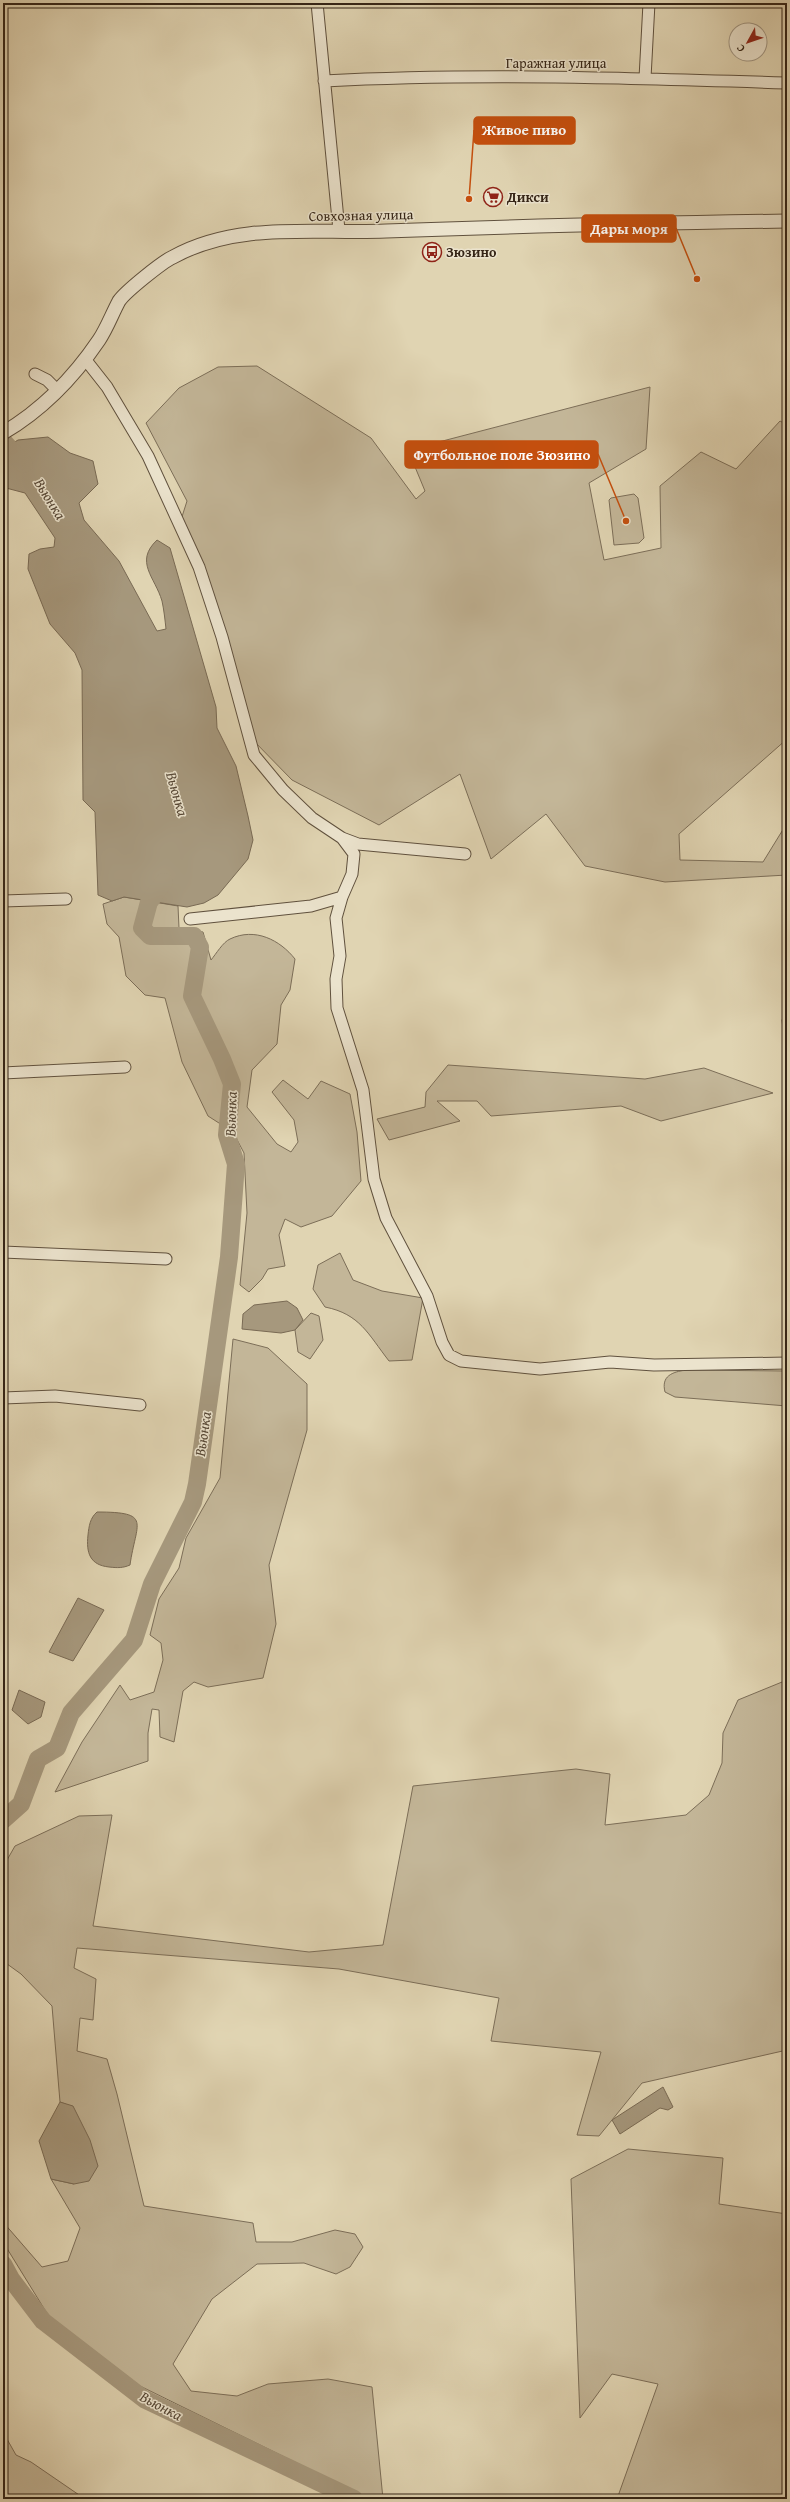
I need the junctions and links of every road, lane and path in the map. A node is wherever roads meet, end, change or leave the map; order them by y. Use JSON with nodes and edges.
{"nodes":[{"id":1,"x":317,"y":3,"type":"edge"},
{"id":2,"x":649,"y":3,"type":"edge"},
{"id":3,"x":645,"y":78,"type":"junction"},
{"id":4,"x":324,"y":80,"type":"junction"},
{"id":5,"x":787,"y":83,"type":"edge"},
{"id":6,"x":787,"y":221,"type":"edge"},
{"id":7,"x":339,"y":230,"type":"junction"},
{"id":8,"x":85,"y":359,"type":"junction"},
{"id":9,"x":35,"y":374,"type":"dead end"},
{"id":10,"x":58,"y":392,"type":"junction"},
{"id":11,"x":3,"y":433,"type":"edge"},
{"id":12,"x":342,"y":838,"type":"junction"},
{"id":13,"x":466,"y":854,"type":"dead end"},
{"id":14,"x":342,"y":897,"type":"junction"},
{"id":15,"x":66,"y":898,"type":"dead end"},
{"id":16,"x":3,"y":900,"type":"edge"},
{"id":17,"x":190,"y":919,"type":"dead end"},
{"id":18,"x":125,"y":1067,"type":"dead end"},
{"id":19,"x":3,"y":1073,"type":"edge"},
{"id":20,"x":3,"y":1252,"type":"edge"},
{"id":21,"x":166,"y":1259,"type":"dead end"},
{"id":22,"x":787,"y":1363,"type":"edge"},
{"id":23,"x":3,"y":1398,"type":"edge"},
{"id":24,"x":140,"y":1405,"type":"dead end"}],
"edges":[{"from":1,"to":4,"type":"street"},
{"from":2,"to":3,"type":"street"},
{"from":3,"to":4,"type":"street","name":"Гаражная улица"},
{"from":3,"to":5,"type":"street","name":"Гаражная улица"},
{"from":4,"to":7,"type":"street"},
{"from":6,"to":7,"type":"street","name":"Совхозная улица"},
{"from":7,"to":8,"type":"street","name":"Совхозная улица"},
{"from":8,"to":10,"type":"street","name":"Совхозная улица"},
{"from":8,"to":12,"type":"street"},
{"from":9,"to":10,"type":"street"},
{"from":10,"to":11,"type":"street","name":"Совхозная улица"},
{"from":12,"to":13,"type":"street"},
{"from":12,"to":14,"type":"street"},
{"from":14,"to":17,"type":"street"},
{"from":14,"to":22,"type":"street"},
{"from":15,"to":16,"type":"street"},
{"from":18,"to":19,"type":"street"},
{"from":20,"to":21,"type":"street"},
{"from":23,"to":24,"type":"street"}]}
